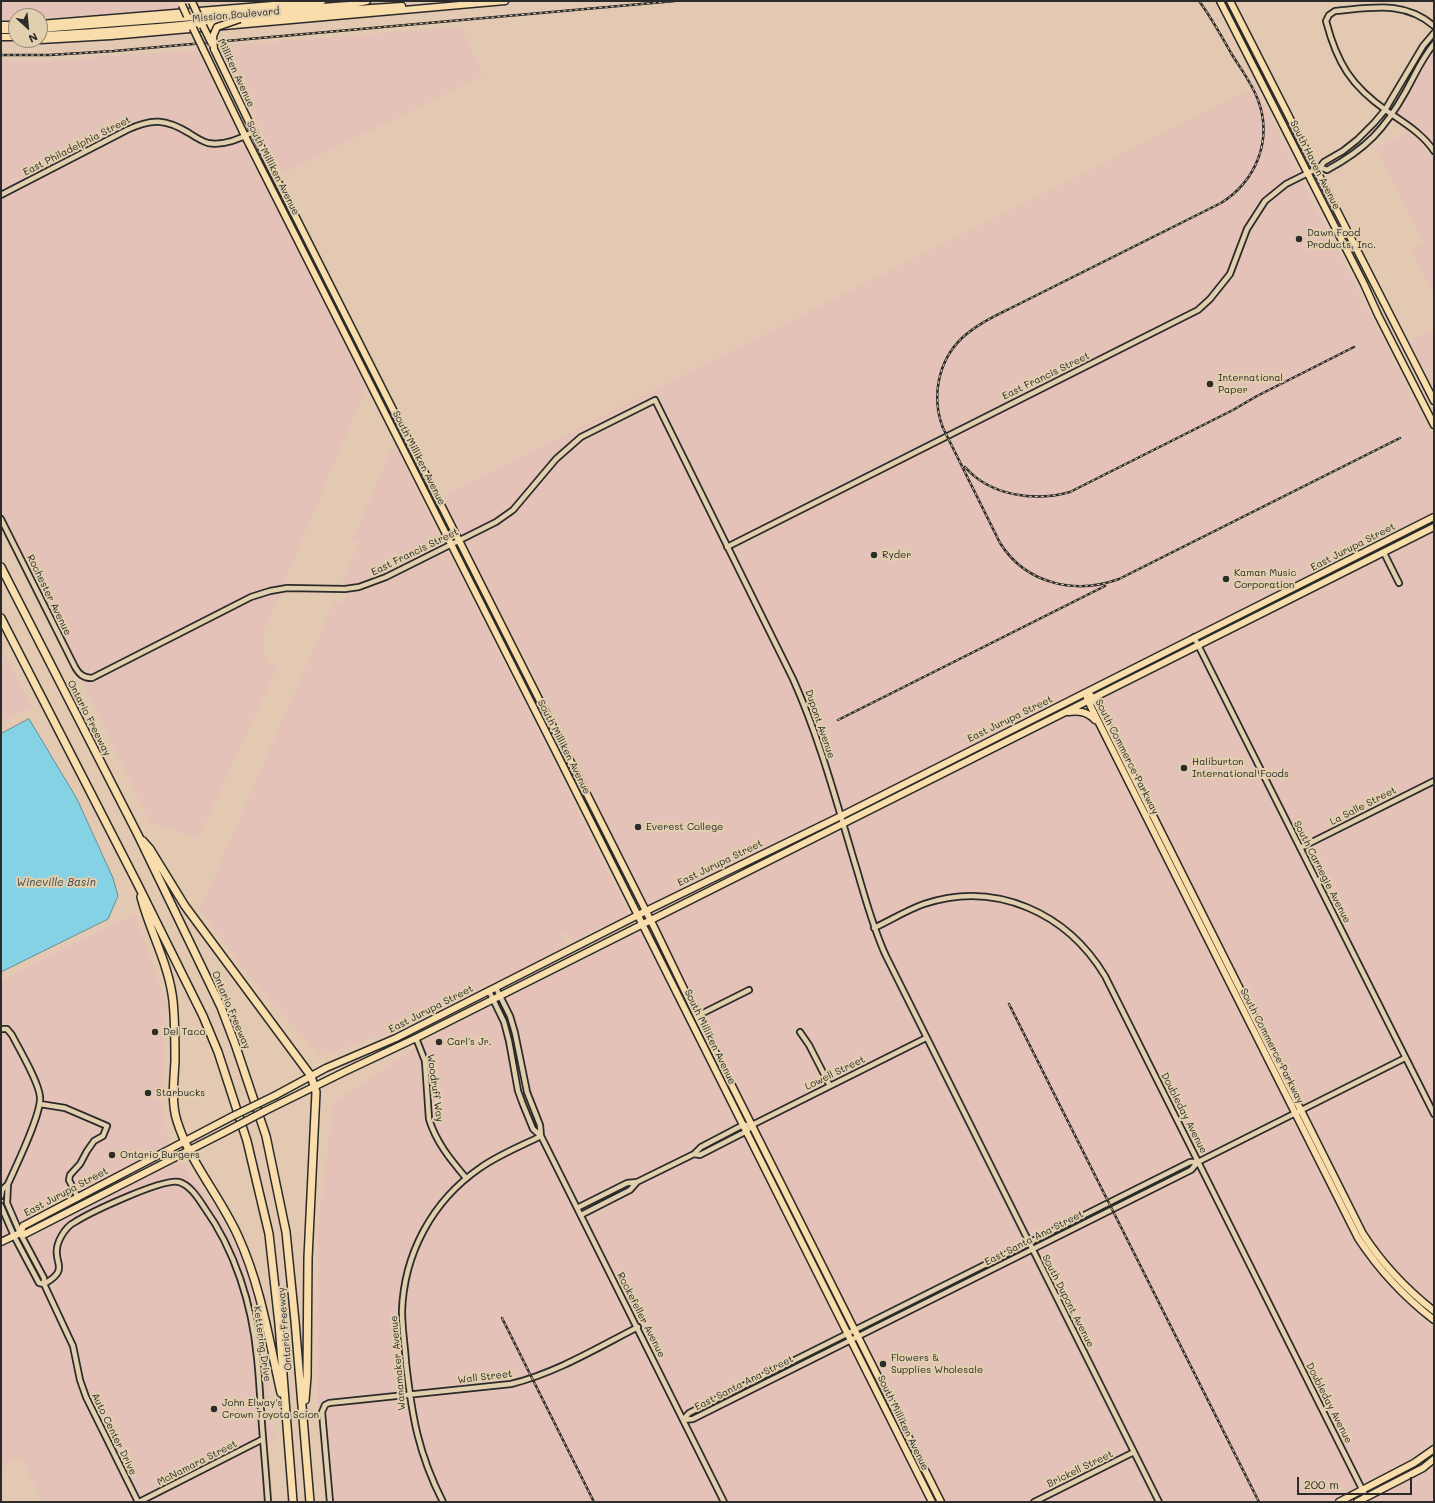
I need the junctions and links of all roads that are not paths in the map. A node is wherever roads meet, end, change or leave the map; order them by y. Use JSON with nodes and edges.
{"nodes":[{"id":1,"x":322,"y":1,"type":"edge"},
{"id":2,"x":368,"y":1,"type":"edge"},
{"id":3,"x":486,"y":1,"type":"edge"},
{"id":4,"x":505,"y":1,"type":"edge"},
{"id":5,"x":1220,"y":1,"type":"edge"},
{"id":6,"x":1230,"y":1,"type":"edge"},
{"id":7,"x":192,"y":2,"type":"edge"},
{"id":8,"x":181,"y":3,"type":"edge"},
{"id":9,"x":200,"y":19,"type":"junction"},
{"id":10,"x":240,"y":19,"type":"junction"},
{"id":11,"x":189,"y":21,"type":"junction"},
{"id":12,"x":48,"y":23,"type":"edge"},
{"id":13,"x":135,"y":26,"type":"junction"},
{"id":14,"x":1434,"y":26,"type":"edge"},
{"id":15,"x":48,"y":29,"type":"edge"},
{"id":16,"x":1434,"y":33,"type":"edge"},
{"id":17,"x":48,"y":35,"type":"edge"},
{"id":18,"x":48,"y":40,"type":"edge"},
{"id":19,"x":1434,"y":44,"type":"edge"},
{"id":20,"x":214,"y":50,"type":"junction"},
{"id":21,"x":1385,"y":110,"type":"junction"},
{"id":22,"x":1392,"y":114,"type":"junction"},
{"id":23,"x":253,"y":132,"type":"junction"},
{"id":24,"x":245,"y":136,"type":"junction"},
{"id":25,"x":1434,"y":151,"type":"edge"},
{"id":26,"x":1318,"y":168,"type":"junction"},
{"id":27,"x":1308,"y":174,"type":"junction"},
{"id":28,"x":1,"y":195,"type":"edge"},
{"id":29,"x":344,"y":313,"type":"junction"},
{"id":30,"x":336,"y":317,"type":"junction"},
{"id":31,"x":655,"y":400,"type":"joint"},
{"id":32,"x":1434,"y":401,"type":"edge"},
{"id":33,"x":1434,"y":425,"type":"edge"},
{"id":34,"x":1434,"y":517,"type":"edge"},
{"id":35,"x":1,"y":519,"type":"edge"},
{"id":36,"x":1434,"y":528,"type":"edge"},
{"id":37,"x":459,"y":541,"type":"junction"},
{"id":38,"x":451,"y":544,"type":"junction"},
{"id":39,"x":727,"y":547,"type":"junction"},
{"id":40,"x":1384,"y":553,"type":"junction"},
{"id":41,"x":1347,"y":561,"type":"junction"},
{"id":42,"x":1,"y":567,"type":"edge"},
{"id":43,"x":1399,"y":583,"type":"dead end"},
{"id":44,"x":1287,"y":591,"type":"junction"},
{"id":45,"x":1309,"y":591,"type":"junction"},
{"id":46,"x":1,"y":618,"type":"edge"},
{"id":47,"x":1253,"y":619,"type":"junction"},
{"id":48,"x":1194,"y":637,"type":"junction"},
{"id":49,"x":1199,"y":646,"type":"junction"},
{"id":50,"x":84,"y":677,"type":"joint"},
{"id":51,"x":1087,"y":692,"type":"junction"},
{"id":52,"x":1091,"y":699,"type":"junction"},
{"id":53,"x":1062,"y":713,"type":"junction"},
{"id":54,"x":1100,"y":726,"type":"junction"},
{"id":55,"x":1434,"y":781,"type":"edge"},
{"id":56,"x":841,"y":816,"type":"junction"},
{"id":57,"x":843,"y":824,"type":"junction"},
{"id":58,"x":138,"y":835,"type":"junction"},
{"id":59,"x":1300,"y":848,"type":"junction"},
{"id":60,"x":137,"y":883,"type":"junction"},
{"id":61,"x":646,"y":911,"type":"junction"},
{"id":62,"x":638,"y":915,"type":"junction"},
{"id":63,"x":651,"y":920,"type":"junction"},
{"id":64,"x":642,"y":924,"type":"junction"},
{"id":65,"x":874,"y":928,"type":"junction"},
{"id":66,"x":496,"y":988,"type":"junction"},
{"id":67,"x":750,"y":990,"type":"dead end"},
{"id":68,"x":489,"y":991,"type":"junction"},
{"id":69,"x":500,"y":996,"type":"junction"},
{"id":70,"x":493,"y":999,"type":"junction"},
{"id":71,"x":697,"y":1016,"type":"junction"},
{"id":72,"x":1,"y":1029,"type":"edge"},
{"id":73,"x":800,"y":1032,"type":"dead end"},
{"id":74,"x":416,"y":1038,"type":"junction"},
{"id":75,"x":926,"y":1038,"type":"junction"},
{"id":76,"x":1405,"y":1058,"type":"junction"},
{"id":77,"x":940,"y":1066,"type":"joint"},
{"id":78,"x":311,"y":1076,"type":"junction"},
{"id":79,"x":315,"y":1086,"type":"junction"},
{"id":80,"x":830,"y":1086,"type":"junction"},
{"id":81,"x":40,"y":1104,"type":"junction"},
{"id":82,"x":1298,"y":1112,"type":"junction"},
{"id":83,"x":1434,"y":1114,"type":"edge"},
{"id":84,"x":752,"y":1124,"type":"junction"},
{"id":85,"x":743,"y":1125,"type":"junction"},
{"id":86,"x":746,"y":1132,"type":"junction"},
{"id":87,"x":541,"y":1136,"type":"junction"},
{"id":88,"x":184,"y":1141,"type":"junction"},
{"id":89,"x":188,"y":1150,"type":"junction"},
{"id":90,"x":694,"y":1154,"type":"junction"},
{"id":91,"x":1198,"y":1162,"type":"junction"},
{"id":92,"x":466,"y":1178,"type":"junction"},
{"id":93,"x":637,"y":1182,"type":"junction"},
{"id":94,"x":8,"y":1184,"type":"junction"},
{"id":95,"x":1,"y":1196,"type":"edge"},
{"id":96,"x":78,"y":1198,"type":"junction"},
{"id":97,"x":1,"y":1206,"type":"edge"},
{"id":98,"x":577,"y":1208,"type":"junction"},
{"id":99,"x":581,"y":1215,"type":"junction"},
{"id":100,"x":17,"y":1234,"type":"junction"},
{"id":101,"x":1,"y":1242,"type":"edge"},
{"id":102,"x":1028,"y":1243,"type":"junction"},
{"id":103,"x":1032,"y":1249,"type":"junction"},
{"id":104,"x":44,"y":1284,"type":"junction"},
{"id":105,"x":1434,"y":1311,"type":"edge"},
{"id":106,"x":1434,"y":1320,"type":"edge"},
{"id":107,"x":638,"y":1327,"type":"junction"},
{"id":108,"x":855,"y":1329,"type":"junction"},
{"id":109,"x":847,"y":1333,"type":"junction"},
{"id":110,"x":859,"y":1336,"type":"junction"},
{"id":111,"x":852,"y":1340,"type":"junction"},
{"id":112,"x":410,"y":1394,"type":"junction"},
{"id":113,"x":304,"y":1420,"type":"junction"},
{"id":114,"x":683,"y":1420,"type":"junction"},
{"id":115,"x":287,"y":1421,"type":"junction"},
{"id":116,"x":264,"y":1439,"type":"junction"},
{"id":117,"x":1434,"y":1449,"type":"edge"},
{"id":118,"x":1134,"y":1452,"type":"junction"},
{"id":119,"x":1434,"y":1459,"type":"edge"},
{"id":120,"x":1363,"y":1490,"type":"junction"},
{"id":121,"x":1366,"y":1497,"type":"junction"},
{"id":122,"x":138,"y":1502,"type":"edge"},
{"id":123,"x":268,"y":1502,"type":"edge"},
{"id":124,"x":293,"y":1502,"type":"edge"},
{"id":125,"x":310,"y":1502,"type":"edge"},
{"id":126,"x":330,"y":1502,"type":"edge"},
{"id":127,"x":443,"y":1502,"type":"edge"},
{"id":128,"x":724,"y":1502,"type":"edge"},
{"id":129,"x":932,"y":1502,"type":"edge"},
{"id":130,"x":941,"y":1502,"type":"edge"},
{"id":131,"x":1034,"y":1502,"type":"edge"},
{"id":132,"x":1159,"y":1502,"type":"edge"},
{"id":133,"x":1339,"y":1502,"type":"edge"},
{"id":134,"x":1357,"y":1502,"type":"edge"}],
"edges":[{"from":1,"to":12,"type":"main road","name":"Mission Boulevard"},
{"from":2,"to":9,"type":"main road"},
{"from":3,"to":10,"type":"main road"},
{"from":4,"to":18,"type":"main road","name":"Mission Boulevard"},
{"from":5,"to":27,"type":"main road","name":"South Haven Avenue"},
{"from":6,"to":26,"type":"main road","name":"South Haven Avenue"},
{"from":7,"to":9,"type":"main road","name":"Milliken Avenue","bridge":true},
{"from":8,"to":11,"type":"main road","name":"South Milliken Avenue","bridge":true},
{"from":9,"to":10,"type":"main road","bridge":true},
{"from":9,"to":11,"type":"main road"},
{"from":9,"to":20,"type":"main road","name":"Milliken Avenue","bridge":true},
{"from":10,"to":20,"type":"main road","bridge":true},
{"from":11,"to":13,"type":"main road"},
{"from":11,"to":24,"type":"main road","name":"South Milliken Avenue","bridge":true},
{"from":13,"to":15,"type":"main road"},
{"from":13,"to":17,"type":"main road"},
{"from":14,"to":21,"type":"street"},
{"from":16,"to":21,"type":"street","name":"East Francis Street"},
{"from":19,"to":22,"type":"street","name":"East Francis Street"},
{"from":20,"to":23,"type":"main road","name":"Milliken Avenue"},
{"from":21,"to":22,"type":"street"},
{"from":21,"to":26,"type":"street","name":"East Francis Street"},
{"from":22,"to":25,"type":"street"},
{"from":22,"to":26,"type":"street","name":"East Francis Street"},
{"from":23,"to":24,"type":"street","name":"East Philadelphia Street"},
{"from":23,"to":29,"type":"main road","name":"South Milliken Avenue"},
{"from":24,"to":28,"type":"street","name":"East Philadelphia Street"},
{"from":24,"to":30,"type":"main road","name":"South Milliken Avenue"},
{"from":26,"to":27,"type":"street","name":"East Francis Street"},
{"from":26,"to":32,"type":"main road","name":"South Haven Avenue"},
{"from":27,"to":33,"type":"main road","name":"South Haven Avenue"},
{"from":27,"to":39,"type":"street","name":"East Francis Street"},
{"from":29,"to":30,"type":"main road"},
{"from":29,"to":37,"type":"main road","name":"South Milliken Avenue"},
{"from":30,"to":38,"type":"main road","name":"South Milliken Avenue"},
{"from":31,"to":37,"type":"street","name":"East Francis Street"},
{"from":31,"to":39,"type":"street","name":"Dupont Avenue"},
{"from":34,"to":41,"type":"main road","name":"East Jurupa Street"},
{"from":35,"to":50,"type":"street","name":"Rochester Avenue"},
{"from":36,"to":40,"type":"main road","name":"East Jurupa Street"},
{"from":37,"to":38,"type":"street","name":"East Francis Street"},
{"from":37,"to":61,"type":"main road","name":"South Milliken Avenue"},
{"from":38,"to":50,"type":"street","name":"East Francis Street"},
{"from":38,"to":62,"type":"main road","name":"South Milliken Avenue"},
{"from":39,"to":56,"type":"street","name":"Dupont Avenue"},
{"from":40,"to":43,"type":"street"},
{"from":40,"to":45,"type":"main road","name":"East Jurupa Street"},
{"from":41,"to":44,"type":"main road","name":"East Jurupa Street"},
{"from":41,"to":45,"type":"main road"},
{"from":42,"to":58,"type":"highway","name":"Ontario Freeway"},
{"from":44,"to":47,"type":"main road"},
{"from":44,"to":48,"type":"main road","name":"East Jurupa Street"},
{"from":45,"to":47,"type":"main road","name":"East Jurupa Street"},
{"from":46,"to":60,"type":"highway","name":"Ontario Freeway"},
{"from":47,"to":49,"type":"main road","name":"East Jurupa Street"},
{"from":48,"to":49,"type":"street","name":"South Carnegie Avenue"},
{"from":48,"to":51,"type":"main road","name":"East Jurupa Street"},
{"from":49,"to":52,"type":"main road","name":"East Jurupa Street"},
{"from":49,"to":59,"type":"street","name":"South Carnegie Avenue"},
{"from":51,"to":52,"type":"main road","name":"South Commerce Parkway"},
{"from":51,"to":56,"type":"main road","name":"East Jurupa Street"},
{"from":52,"to":53,"type":"main road","name":"East Jurupa Street"},
{"from":52,"to":54,"type":"main road","name":"South Commerce Parkway"},
{"from":52,"to":82,"type":"main road","name":"South Commerce Parkway"},
{"from":53,"to":54,"type":"main road"},
{"from":53,"to":57,"type":"main road","name":"East Jurupa Street"},
{"from":54,"to":82,"type":"main road","name":"South Commerce Parkway"},
{"from":55,"to":59,"type":"street","name":"La Salle Street"},
{"from":56,"to":57,"type":"street","name":"Dupont Avenue"},
{"from":56,"to":61,"type":"main road","name":"East Jurupa Street"},
{"from":57,"to":63,"type":"main road","name":"East Jurupa Street"},
{"from":57,"to":65,"type":"street","name":"Dupont Avenue"},
{"from":58,"to":78,"type":"highway"},
{"from":58,"to":113,"type":"highway","name":"Ontario Freeway"},
{"from":59,"to":76,"type":"street","name":"South Carnegie Avenue"},
{"from":60,"to":88,"type":"highway"},
{"from":60,"to":115,"type":"highway","name":"Ontario Freeway"},
{"from":61,"to":62,"type":"main road","name":"East Jurupa Street"},
{"from":61,"to":63,"type":"main road","name":"South Milliken Avenue"},
{"from":62,"to":64,"type":"main road","name":"South Milliken Avenue"},
{"from":62,"to":66,"type":"main road","name":"East Jurupa Street"},
{"from":63,"to":64,"type":"main road","name":"East Jurupa Street"},
{"from":63,"to":71,"type":"main road","name":"South Milliken Avenue"},
{"from":64,"to":69,"type":"main road","name":"East Jurupa Street"},
{"from":64,"to":85,"type":"main road","name":"South Milliken Avenue"},
{"from":65,"to":75,"type":"street","name":"Dupont Avenue"},
{"from":65,"to":91,"type":"street","name":"Doubleday Avenue"},
{"from":66,"to":68,"type":"main road","name":"East Jurupa Street"},
{"from":66,"to":69,"type":"street","name":"Rockefeller Avenue"},
{"from":67,"to":71,"type":"street"},
{"from":68,"to":70,"type":"street","name":"Rockefeller Avenue"},
{"from":68,"to":78,"type":"main road","name":"East Jurupa Street"},
{"from":69,"to":70,"type":"main road","name":"East Jurupa Street"},
{"from":69,"to":87,"type":"street","name":"Rockefeller Avenue"},
{"from":70,"to":74,"type":"main road","name":"East Jurupa Street"},
{"from":70,"to":87,"type":"street","name":"Rockefeller Avenue"},
{"from":71,"to":84,"type":"main road","name":"South Milliken Avenue"},
{"from":72,"to":81,"type":"street","name":"Auto Center Drive"},
{"from":73,"to":80,"type":"street"},
{"from":74,"to":79,"type":"main road","name":"East Jurupa Street"},
{"from":74,"to":92,"type":"street","name":"Woodruff Way"},
{"from":75,"to":77,"type":"street","name":"Dupont Avenue"},
{"from":75,"to":80,"type":"street","name":"Lowell Street"},
{"from":76,"to":82,"type":"street","name":"East Santa Ana Street"},
{"from":76,"to":83,"type":"street","name":"South Carnegie Avenue"},
{"from":77,"to":102,"type":"street","name":"South Dupont Avenue"},
{"from":78,"to":79,"type":"highway"},
{"from":78,"to":88,"type":"main road","name":"East Jurupa Street","bridge":true},
{"from":79,"to":89,"type":"main road","name":"East Jurupa Street","bridge":true},
{"from":79,"to":113,"type":"highway"},
{"from":80,"to":84,"type":"street","name":"Lowell Street"},
{"from":81,"to":94,"type":"street","name":"Auto Center Drive"},
{"from":81,"to":96,"type":"street"},
{"from":82,"to":91,"type":"street","name":"East Santa Ana Street"},
{"from":82,"to":105,"type":"main road","name":"South Commerce Parkway"},
{"from":82,"to":106,"type":"main road","name":"South Commerce Parkway"},
{"from":84,"to":85,"type":"street","name":"Lowell Street"},
{"from":84,"to":86,"type":"street","name":"Lowell Street"},
{"from":84,"to":108,"type":"main road","name":"South Milliken Avenue"},
{"from":85,"to":86,"type":"main road","name":"South Milliken Avenue"},
{"from":85,"to":90,"type":"street","name":"Lowell Street"},
{"from":86,"to":90,"type":"street","name":"Lowell Street"},
{"from":86,"to":109,"type":"main road","name":"South Milliken Avenue"},
{"from":87,"to":92,"type":"street","name":"Wanamaker Avenue"},
{"from":87,"to":98,"type":"street","name":"Rockefeller Avenue"},
{"from":88,"to":89,"type":"highway"},
{"from":88,"to":96,"type":"main road","name":"East Jurupa Street"},
{"from":89,"to":100,"type":"main road","name":"East Jurupa Street"},
{"from":89,"to":115,"type":"highway"},
{"from":90,"to":93,"type":"street","name":"Lowell Street"},
{"from":91,"to":102,"type":"street","name":"East Santa Ana Street"},
{"from":91,"to":103,"type":"street","name":"East Santa Ana Street"},
{"from":91,"to":120,"type":"street","name":"Doubleday Avenue"},
{"from":92,"to":112,"type":"street","name":"Wanamaker Avenue"},
{"from":93,"to":98,"type":"street","name":"Lowell Street"},
{"from":93,"to":99,"type":"street","name":"Lowell Street"},
{"from":94,"to":95,"type":"street","name":"Auto Center Drive"},
{"from":94,"to":100,"type":"street","name":"Auto Center Drive"},
{"from":96,"to":100,"type":"main road","name":"East Jurupa Street"},
{"from":97,"to":100,"type":"street","name":"Auto Center Drive"},
{"from":98,"to":99,"type":"street","name":"Rockefeller Avenue"},
{"from":99,"to":107,"type":"street","name":"Rockefeller Avenue"},
{"from":100,"to":101,"type":"main road","name":"East Jurupa Street"},
{"from":100,"to":104,"type":"street","name":"Auto Center Drive"},
{"from":102,"to":103,"type":"street","name":"South Dupont Avenue"},
{"from":102,"to":108,"type":"street","name":"East Santa Ana Street"},
{"from":103,"to":110,"type":"street","name":"East Santa Ana Street"},
{"from":103,"to":118,"type":"street","name":"South Dupont Avenue"},
{"from":104,"to":116,"type":"street","name":"Kettering Drive"},
{"from":104,"to":122,"type":"street","name":"Auto Center Drive"},
{"from":107,"to":112,"type":"street","name":"Wall Street"},
{"from":107,"to":114,"type":"street","name":"Rockefeller Avenue"},
{"from":108,"to":109,"type":"street","name":"East Santa Ana Street"},
{"from":108,"to":110,"type":"main road","name":"South Milliken Avenue"},
{"from":109,"to":111,"type":"main road","name":"South Milliken Avenue"},
{"from":109,"to":114,"type":"street","name":"East Santa Ana Street"},
{"from":110,"to":111,"type":"street","name":"East Santa Ana Street"},
{"from":110,"to":130,"type":"main road","name":"South Milliken Avenue"},
{"from":111,"to":114,"type":"street","name":"East Santa Ana Street"},
{"from":111,"to":129,"type":"main road","name":"South Milliken Avenue"},
{"from":112,"to":126,"type":"street","name":"Wall Street"},
{"from":112,"to":127,"type":"street","name":"Wanamaker Avenue"},
{"from":113,"to":125,"type":"highway","name":"Ontario Freeway"},
{"from":114,"to":128,"type":"street","name":"Rockefeller Avenue"},
{"from":115,"to":124,"type":"highway","name":"Ontario Freeway"},
{"from":116,"to":122,"type":"street","name":"McNamara Street"},
{"from":116,"to":123,"type":"street","name":"Kettering Drive"},
{"from":117,"to":120,"type":"main road"},
{"from":118,"to":131,"type":"street","name":"Brickell Street"},
{"from":118,"to":132,"type":"street","name":"South Dupont Avenue"},
{"from":119,"to":121,"type":"main road"},
{"from":120,"to":121,"type":"street","name":"Doubleday Avenue"},
{"from":120,"to":133,"type":"main road"},
{"from":121,"to":134,"type":"main road"}]}
